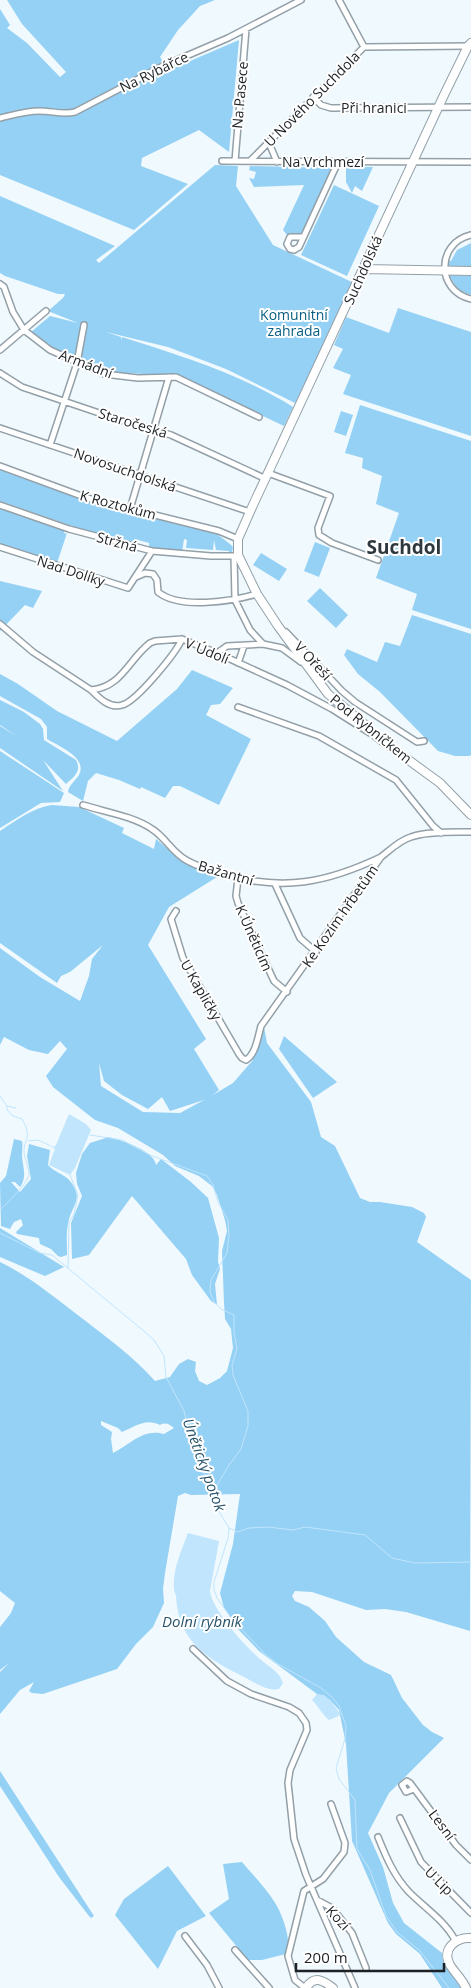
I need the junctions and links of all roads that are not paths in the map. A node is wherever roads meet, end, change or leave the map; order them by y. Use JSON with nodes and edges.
{"nodes":[{"id":1,"x":301,"y":0,"type":"edge"},
{"id":2,"x":339,"y":0,"type":"edge"},
{"id":3,"x":246,"y":29,"type":"junction"},
{"id":4,"x":470,"y":45,"type":"edge"},
{"id":5,"x":364,"y":47,"type":"junction"},
{"id":6,"x":313,"y":98,"type":"junction"},
{"id":7,"x":438,"y":107,"type":"junction"},
{"id":8,"x":471,"y":107,"type":"edge"},
{"id":9,"x":0,"y":118,"type":"edge"},
{"id":10,"x":269,"y":143,"type":"junction"},
{"id":11,"x":222,"y":161,"type":"dead end"},
{"id":12,"x":234,"y":161,"type":"junction"},
{"id":13,"x":250,"y":162,"type":"junction"},
{"id":14,"x":277,"y":162,"type":"junction"},
{"id":15,"x":338,"y":162,"type":"junction"},
{"id":16,"x":471,"y":162,"type":"edge"},
{"id":17,"x":412,"y":163,"type":"junction"},
{"id":18,"x":471,"y":235,"type":"edge"},
{"id":19,"x":303,"y":237,"type":"dead end"},
{"id":20,"x":364,"y":269,"type":"junction"},
{"id":21,"x":444,"y":270,"type":"junction"},
{"id":22,"x":471,"y":271,"type":"edge"},
{"id":23,"x":0,"y":284,"type":"edge"},
{"id":24,"x":471,"y":299,"type":"edge"},
{"id":25,"x":46,"y":311,"type":"dead end"},
{"id":26,"x":84,"y":325,"type":"dead end"},
{"id":27,"x":24,"y":330,"type":"junction"},
{"id":28,"x":0,"y":350,"type":"edge"},
{"id":29,"x":77,"y":363,"type":"junction"},
{"id":30,"x":0,"y":373,"type":"edge"},
{"id":31,"x":169,"y":377,"type":"junction"},
{"id":32,"x":64,"y":401,"type":"junction"},
{"id":33,"x":259,"y":417,"type":"dead end"},
{"id":34,"x":0,"y":428,"type":"edge"},
{"id":35,"x":153,"y":429,"type":"junction"},
{"id":36,"x":50,"y":444,"type":"junction"},
{"id":37,"x":0,"y":466,"type":"edge"},
{"id":38,"x":140,"y":475,"type":"junction"},
{"id":39,"x":267,"y":476,"type":"junction"},
{"id":40,"x":0,"y":505,"type":"edge"},
{"id":41,"x":130,"y":509,"type":"junction"},
{"id":42,"x":250,"y":512,"type":"junction"},
{"id":43,"x":238,"y":538,"type":"junction"},
{"id":44,"x":0,"y":548,"type":"edge"},
{"id":45,"x":152,"y":551,"type":"junction"},
{"id":46,"x":236,"y":555,"type":"junction"},
{"id":47,"x":378,"y":560,"type":"dead end"},
{"id":48,"x":136,"y":577,"type":"junction"},
{"id":49,"x":257,"y":594,"type":"junction"},
{"id":50,"x":235,"y":600,"type":"junction"},
{"id":51,"x":0,"y":624,"type":"edge"},
{"id":52,"x":278,"y":626,"type":"junction"},
{"id":53,"x":182,"y":639,"type":"junction"},
{"id":54,"x":263,"y":644,"type":"junction"},
{"id":55,"x":244,"y":646,"type":"junction"},
{"id":56,"x":218,"y":653,"type":"junction"},
{"id":57,"x":238,"y":663,"type":"junction"},
{"id":58,"x":308,"y":667,"type":"junction"},
{"id":59,"x":91,"y":690,"type":"junction"},
{"id":60,"x":238,"y":707,"type":"dead end"},
{"id":61,"x":376,"y":737,"type":"junction"},
{"id":62,"x":424,"y":741,"type":"dead end"},
{"id":63,"x":83,"y":806,"type":"dead end"},
{"id":64,"x":471,"y":815,"type":"edge"},
{"id":65,"x":471,"y":832,"type":"edge"},
{"id":66,"x":441,"y":833,"type":"junction"},
{"id":67,"x":382,"y":857,"type":"junction"},
{"id":68,"x":238,"y":878,"type":"junction"},
{"id":69,"x":275,"y":884,"type":"junction"},
{"id":70,"x":176,"y":911,"type":"dead end"},
{"id":71,"x":316,"y":952,"type":"junction"},
{"id":72,"x":288,"y":992,"type":"junction"},
{"id":73,"x":250,"y":1058,"type":"joint"},
{"id":74,"x":192,"y":1649,"type":"dead end"},
{"id":75,"x":414,"y":1789,"type":"dead end"},
{"id":76,"x":331,"y":1804,"type":"dead end"},
{"id":77,"x":400,"y":1818,"type":"dead end"},
{"id":78,"x":378,"y":1837,"type":"dead end"},
{"id":79,"x":471,"y":1860,"type":"edge"},
{"id":80,"x":311,"y":1886,"type":"junction"},
{"id":81,"x":317,"y":1900,"type":"junction"},
{"id":82,"x":471,"y":1913,"type":"edge"},
{"id":83,"x":185,"y":1936,"type":"dead end"},
{"id":84,"x":471,"y":1938,"type":"edge"},
{"id":85,"x":455,"y":1940,"type":"junction"},
{"id":86,"x":235,"y":1950,"type":"dead end"},
{"id":87,"x":366,"y":1968,"type":"dead end"},
{"id":88,"x":219,"y":1988,"type":"edge"},
{"id":89,"x":269,"y":1988,"type":"edge"},
{"id":90,"x":306,"y":1988,"type":"edge"},
{"id":91,"x":333,"y":1988,"type":"edge"},
{"id":92,"x":355,"y":1988,"type":"edge"},
{"id":93,"x":466,"y":1988,"type":"edge"}],
"edges":[{"from":1,"to":3,"type":"street","name":"Na Rybářce"},
{"from":2,"to":5,"type":"street"},
{"from":3,"to":9,"type":"street","name":"Na Rybářce"},
{"from":3,"to":12,"type":"street","name":"Na Pasece"},
{"from":4,"to":5,"type":"street","name":"U Nového Suchdola"},
{"from":4,"to":7,"type":"street","name":"Suchdolská"},
{"from":5,"to":6,"type":"street","name":"U Nového Suchdola"},
{"from":6,"to":7,"type":"street","name":"Při hranici"},
{"from":6,"to":10,"type":"street","name":"U Nového Suchdola"},
{"from":7,"to":8,"type":"street","name":"Při hranici"},
{"from":7,"to":17,"type":"street","name":"Suchdolská"},
{"from":10,"to":13,"type":"street","name":"U Nového Suchdola"},
{"from":10,"to":14,"type":"street","name":"U Nového Suchdola"},
{"from":11,"to":12,"type":"street","name":"Na Vrchmezí"},
{"from":12,"to":13,"type":"street","name":"Na Vrchmezí"},
{"from":13,"to":14,"type":"street","name":"Na Vrchmezí"},
{"from":14,"to":15,"type":"street","name":"Na Vrchmezí"},
{"from":15,"to":17,"type":"street","name":"Na Vrchmezí"},
{"from":15,"to":19,"type":"street"},
{"from":16,"to":17,"type":"street","name":"Na Vrchmezí"},
{"from":17,"to":20,"type":"street","name":"Suchdolská"},
{"from":18,"to":21,"type":"street"},
{"from":20,"to":21,"type":"street"},
{"from":20,"to":39,"type":"street","name":"Suchdolská"},
{"from":21,"to":22,"type":"street"},
{"from":21,"to":24,"type":"street"},
{"from":23,"to":27,"type":"street","name":"Armádní"},
{"from":25,"to":27,"type":"street"},
{"from":26,"to":29,"type":"street"},
{"from":27,"to":28,"type":"street"},
{"from":27,"to":29,"type":"street","name":"Armádní"},
{"from":29,"to":31,"type":"street","name":"Armádní"},
{"from":29,"to":32,"type":"street"},
{"from":30,"to":32,"type":"street","name":"Staročeská"},
{"from":31,"to":33,"type":"street","name":"Armádní"},
{"from":31,"to":35,"type":"street"},
{"from":32,"to":35,"type":"street","name":"Staročeská"},
{"from":32,"to":36,"type":"street"},
{"from":34,"to":36,"type":"street","name":"Novosuchdolská"},
{"from":35,"to":38,"type":"street"},
{"from":35,"to":39,"type":"street","name":"Staročeská"},
{"from":36,"to":38,"type":"street","name":"Novosuchdolská"},
{"from":37,"to":41,"type":"street","name":"K Roztokům"},
{"from":38,"to":41,"type":"street"},
{"from":38,"to":42,"type":"street","name":"Novosuchdolská"},
{"from":39,"to":42,"type":"street","name":"Suchdolská"},
{"from":39,"to":47,"type":"street","name":"Staročeská"},
{"from":40,"to":45,"type":"street","name":"Stržná"},
{"from":41,"to":43,"type":"street","name":"K Roztokům"},
{"from":42,"to":43,"type":"street","name":"Suchdolská"},
{"from":43,"to":46,"type":"street","name":"Suchdolská"},
{"from":44,"to":48,"type":"street","name":"Nad Dolíky"},
{"from":45,"to":46,"type":"street","name":"Stržná"},
{"from":45,"to":48,"type":"street"},
{"from":46,"to":49,"type":"street","name":"Pod Rybníčkem"},
{"from":46,"to":50,"type":"street"},
{"from":48,"to":50,"type":"street"},
{"from":49,"to":50,"type":"street"},
{"from":49,"to":52,"type":"street","name":"Pod Rybníčkem"},
{"from":50,"to":54,"type":"street"},
{"from":51,"to":59,"type":"street"},
{"from":52,"to":58,"type":"street","name":"Pod Rybníčkem"},
{"from":52,"to":62,"type":"street","name":"V Ořeší"},
{"from":53,"to":56,"type":"street","name":"V Údolí"},
{"from":53,"to":59,"type":"street","name":"V Údolí"},
{"from":53,"to":59,"type":"street"},
{"from":54,"to":55,"type":"street"},
{"from":54,"to":58,"type":"street"},
{"from":55,"to":56,"type":"street"},
{"from":55,"to":57,"type":"street"},
{"from":56,"to":57,"type":"street","name":"V Údolí"},
{"from":57,"to":61,"type":"street","name":"V Údolí"},
{"from":58,"to":61,"type":"street","name":"Pod Rybníčkem"},
{"from":60,"to":66,"type":"street"},
{"from":61,"to":64,"type":"street","name":"Pod Rybníčkem"},
{"from":63,"to":68,"type":"street","name":"Bažantní"},
{"from":65,"to":66,"type":"street","name":"Ke Kozím hřbetům"},
{"from":66,"to":67,"type":"street","name":"Ke Kozím hřbetům"},
{"from":67,"to":69,"type":"street","name":"Bažantní"},
{"from":67,"to":71,"type":"street","name":"Ke Kozím hřbetům"},
{"from":68,"to":69,"type":"street","name":"Bažantní"},
{"from":68,"to":72,"type":"street","name":"K Úněticím"},
{"from":69,"to":71,"type":"street"},
{"from":70,"to":73,"type":"street","name":"U Kapličky"},
{"from":71,"to":72,"type":"street","name":"Ke Kozím hřbetům"},
{"from":72,"to":73,"type":"street","name":"Ke Kozím hřbetům"},
{"from":74,"to":80,"type":"street"},
{"from":75,"to":79,"type":"street","name":"Lesní"},
{"from":76,"to":80,"type":"street"},
{"from":77,"to":82,"type":"street","name":"U Lip"},
{"from":78,"to":85,"type":"street"},
{"from":80,"to":81,"type":"street"},
{"from":80,"to":90,"type":"street"},
{"from":81,"to":87,"type":"street","name":"Kozí"},
{"from":81,"to":92,"type":"street"},
{"from":83,"to":88,"type":"street"},
{"from":84,"to":85,"type":"street"},
{"from":85,"to":93,"type":"street"},
{"from":86,"to":89,"type":"street"},
{"from":90,"to":91,"type":"street"}]}
